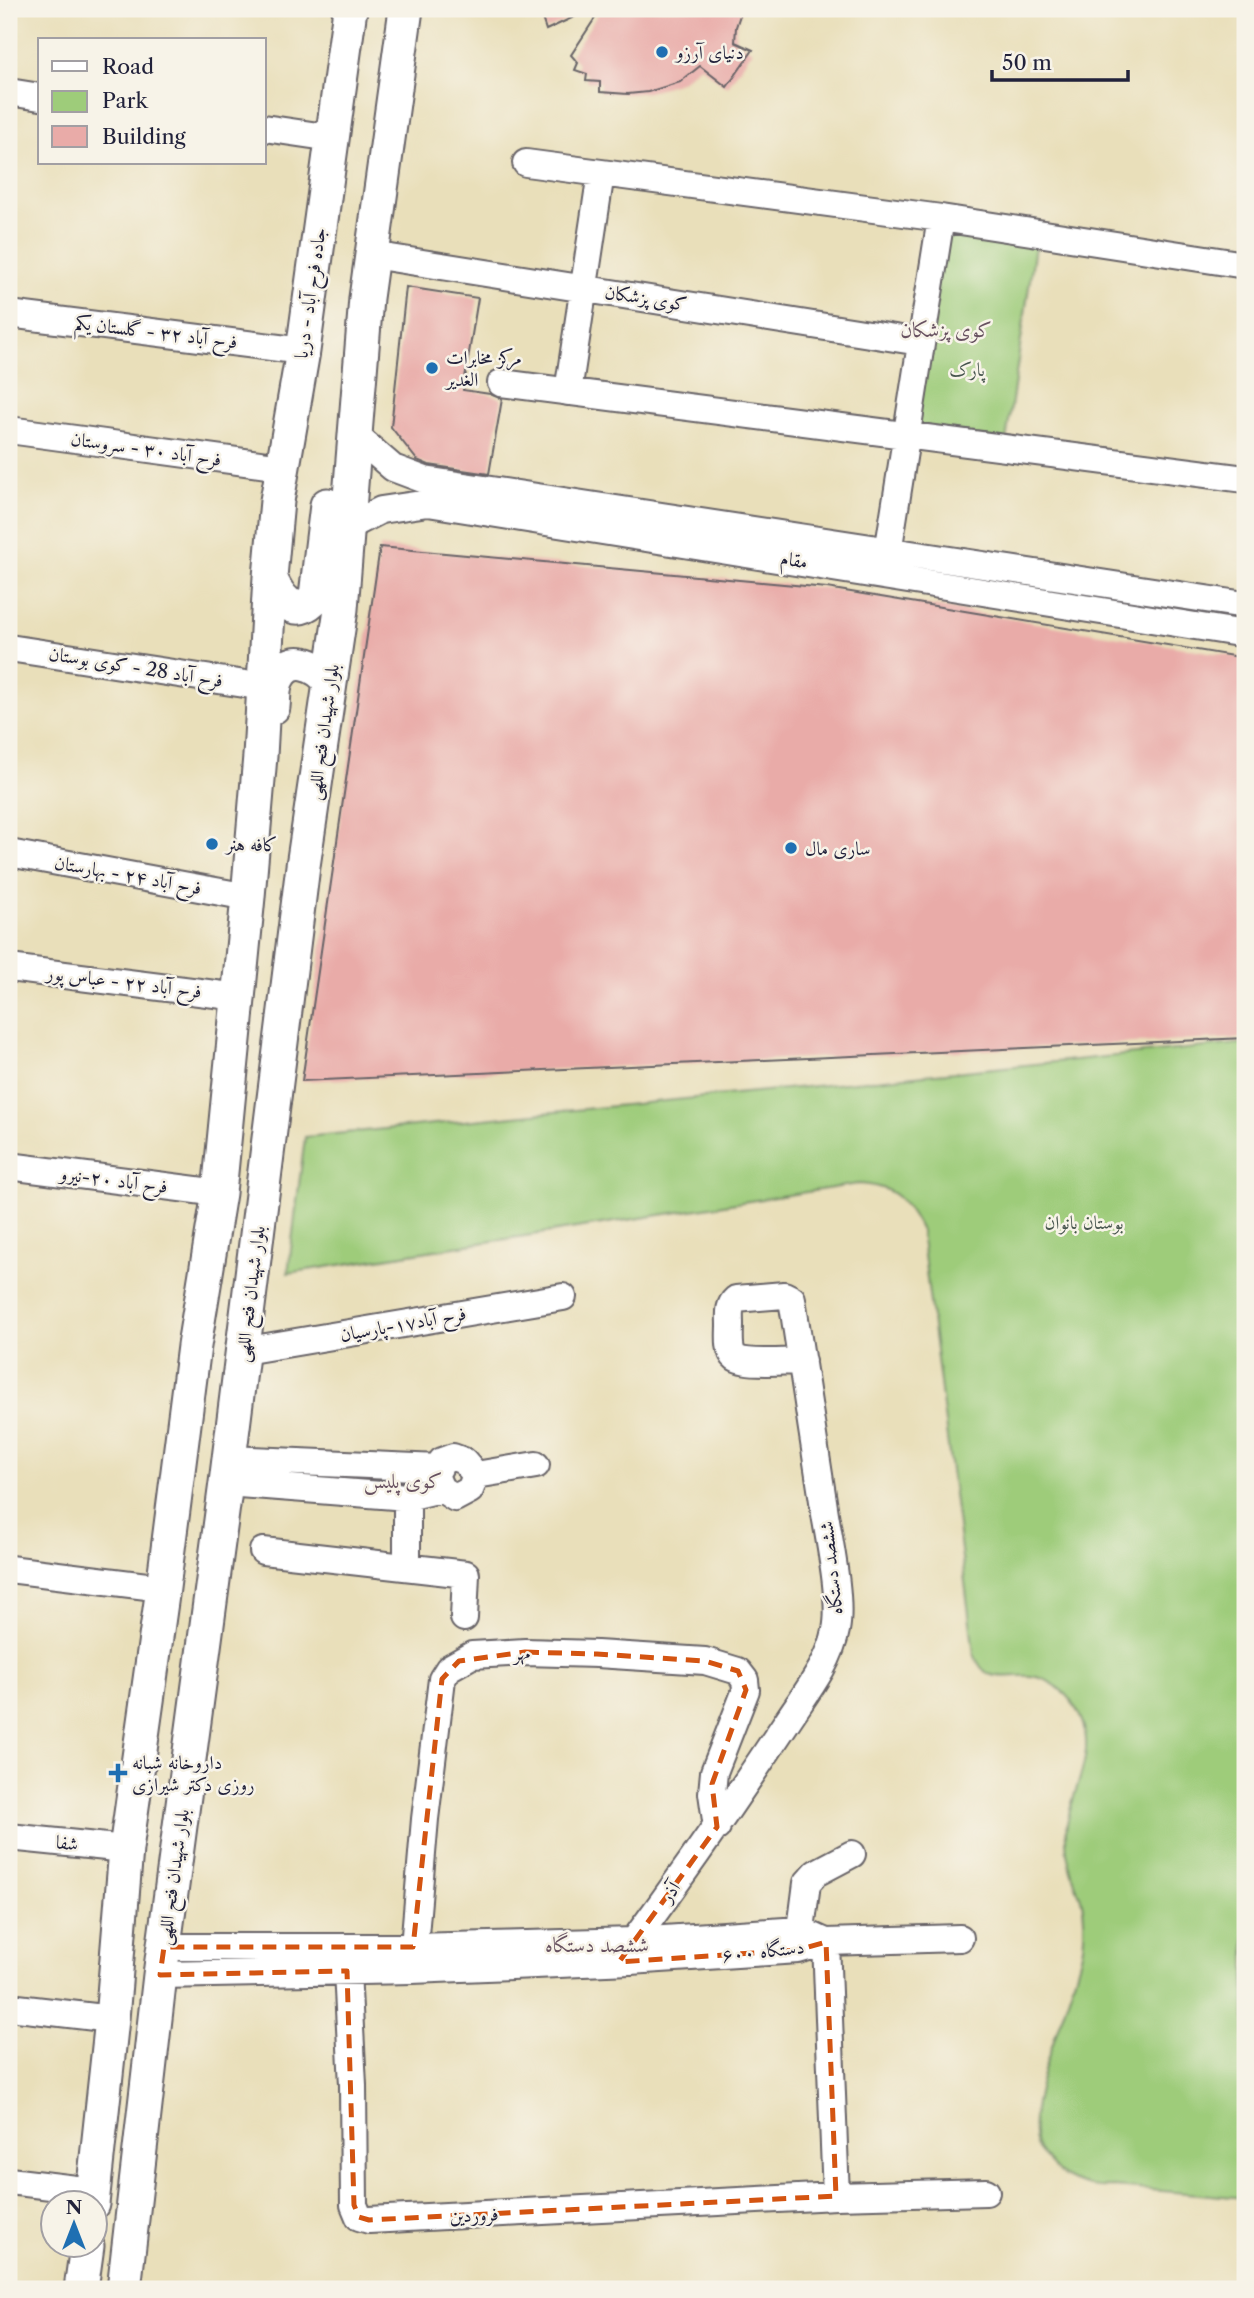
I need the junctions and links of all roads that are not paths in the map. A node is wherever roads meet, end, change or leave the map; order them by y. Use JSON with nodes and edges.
{"nodes":[{"id":1,"x":350,"y":9,"type":"edge"},
{"id":2,"x":406,"y":9,"type":"edge"},
{"id":3,"x":9,"y":92,"type":"edge"},
{"id":4,"x":38,"y":97,"type":"edge"},
{"id":5,"x":266,"y":128,"type":"edge"},
{"id":6,"x":332,"y":138,"type":"junction"},
{"id":7,"x":526,"y":163,"type":"dead end"},
{"id":8,"x":601,"y":173,"type":"junction"},
{"id":9,"x":941,"y":218,"type":"junction"},
{"id":10,"x":372,"y":255,"type":"junction"},
{"id":11,"x":1245,"y":265,"type":"edge"},
{"id":12,"x":583,"y":287,"type":"junction"},
{"id":13,"x":366,"y":298,"type":"junction"},
{"id":14,"x":9,"y":314,"type":"edge"},
{"id":15,"x":920,"y":342,"type":"junction"},
{"id":16,"x":303,"y":351,"type":"junction"},
{"id":17,"x":501,"y":383,"type":"dead end"},
{"id":18,"x":568,"y":391,"type":"junction"},
{"id":19,"x":9,"y":430,"type":"edge"},
{"id":20,"x":356,"y":436,"type":"junction"},
{"id":21,"x":906,"y":436,"type":"junction"},
{"id":22,"x":282,"y":467,"type":"junction"},
{"id":23,"x":1245,"y":479,"type":"edge"},
{"id":24,"x":346,"y":528,"type":"junction"},
{"id":25,"x":886,"y":562,"type":"junction"},
{"id":26,"x":270,"y":577,"type":"junction"},
{"id":27,"x":1245,"y":605,"type":"edge"},
{"id":28,"x":1245,"y":634,"type":"edge"},
{"id":29,"x":9,"y":648,"type":"edge"},
{"id":30,"x":330,"y":682,"type":"junction"},
{"id":31,"x":264,"y":687,"type":"junction"},
{"id":32,"x":254,"y":825,"type":"junction"},
{"id":33,"x":9,"y":853,"type":"edge"},
{"id":34,"x":248,"y":897,"type":"junction"},
{"id":35,"x":9,"y":968,"type":"edge"},
{"id":36,"x":239,"y":997,"type":"junction"},
{"id":37,"x":9,"y":1166,"type":"edge"},
{"id":38,"x":219,"y":1193,"type":"junction"},
{"id":39,"x":564,"y":1297,"type":"dead end"},
{"id":40,"x":243,"y":1351,"type":"junction"},
{"id":41,"x":802,"y":1361,"type":"dead end"},
{"id":42,"x":536,"y":1465,"type":"dead end"},
{"id":43,"x":228,"y":1471,"type":"junction"},
{"id":44,"x":440,"y":1478,"type":"junction"},
{"id":45,"x":408,"y":1497,"type":"junction"},
{"id":46,"x":263,"y":1551,"type":"dead end"},
{"id":47,"x":407,"y":1567,"type":"junction"},
{"id":48,"x":9,"y":1569,"type":"edge"},
{"id":49,"x":163,"y":1588,"type":"junction"},
{"id":50,"x":464,"y":1618,"type":"dead end"},
{"id":51,"x":717,"y":1827,"type":"junction"},
{"id":52,"x":9,"y":1837,"type":"edge"},
{"id":53,"x":126,"y":1849,"type":"junction"},
{"id":54,"x":852,"y":1854,"type":"dead end"},
{"id":55,"x":960,"y":1937,"type":"dead end"},
{"id":56,"x":799,"y":1940,"type":"junction"},
{"id":57,"x":826,"y":1942,"type":"junction"},
{"id":58,"x":632,"y":1951,"type":"junction"},
{"id":59,"x":412,"y":1959,"type":"junction"},
{"id":60,"x":162,"y":1961,"type":"junction"},
{"id":61,"x":347,"y":1971,"type":"junction"},
{"id":62,"x":9,"y":2007,"type":"edge"},
{"id":63,"x":112,"y":2019,"type":"junction"},
{"id":64,"x":9,"y":2181,"type":"edge"},
{"id":65,"x":56,"y":2190,"type":"edge"},
{"id":66,"x":94,"y":2190,"type":"edge"},
{"id":67,"x":986,"y":2192,"type":"dead end"},
{"id":68,"x":836,"y":2196,"type":"junction"},
{"id":69,"x":85,"y":2260,"type":"edge"},
{"id":70,"x":81,"y":2289,"type":"edge"},
{"id":71,"x":124,"y":2289,"type":"edge"}],
"edges":[{"from":1,"to":6,"type":"main road","name":"جاده فرح آباد - دریا"},
{"from":2,"to":10,"type":"main road"},
{"from":3,"to":4,"type":"street"},
{"from":5,"to":6,"type":"street"},
{"from":6,"to":16,"type":"main road","name":"جاده فرح آباد - دریا"},
{"from":7,"to":8,"type":"street"},
{"from":8,"to":9,"type":"street"},
{"from":8,"to":12,"type":"street"},
{"from":9,"to":11,"type":"street"},
{"from":9,"to":15,"type":"street"},
{"from":10,"to":12,"type":"street","name":"کوی پزشکان"},
{"from":10,"to":13,"type":"main road"},
{"from":12,"to":15,"type":"street","name":"کوی پزشکان"},
{"from":12,"to":18,"type":"street"},
{"from":13,"to":20,"type":"main road","name":"بلوار شهیدان فتح اللهی"},
{"from":13,"to":26,"type":"main road"},
{"from":14,"to":16,"type":"street","name":"فرح آباد ۳۲ - گلستان یکم"},
{"from":15,"to":21,"type":"street"},
{"from":16,"to":22,"type":"main road","name":"جاده فرح آباد - دریا"},
{"from":17,"to":18,"type":"street"},
{"from":18,"to":21,"type":"street"},
{"from":19,"to":22,"type":"street","name":"فرح آباد ۳۰ - سروستان"},
{"from":20,"to":24,"type":"main road","name":"بلوار شهیدان فتح اللهی"},
{"from":20,"to":25,"type":"street","name":"مقام"},
{"from":21,"to":23,"type":"street"},
{"from":21,"to":25,"type":"street"},
{"from":22,"to":26,"type":"main road","name":"جاده فرح آباد - دریا"},
{"from":24,"to":25,"type":"street","name":"مقام"},
{"from":24,"to":30,"type":"main road","name":"بلوار شهیدان فتح اللهی"},
{"from":25,"to":27,"type":"street","name":"مقام"},
{"from":25,"to":28,"type":"street","name":"مقام"},
{"from":26,"to":31,"type":"main road"},
{"from":29,"to":31,"type":"street","name":"فرح آباد 28 - کوی بوستان"},
{"from":30,"to":32,"type":"main road"},
{"from":30,"to":40,"type":"main road","name":"بلوار شهیدان فتح اللهی"},
{"from":31,"to":32,"type":"main road"},
{"from":32,"to":34,"type":"main road"},
{"from":33,"to":34,"type":"street","name":"فرح آباد ۲۴ - بهارستان"},
{"from":34,"to":36,"type":"main road"},
{"from":35,"to":36,"type":"street","name":"فرح آباد ۲۲ - عباس پور"},
{"from":36,"to":38,"type":"main road"},
{"from":37,"to":38,"type":"street","name":"فرح آباد ۲۰-نیرو"},
{"from":38,"to":49,"type":"main road"},
{"from":39,"to":40,"type":"street","name":"فرح آباد۱۷-پارسیان"},
{"from":40,"to":43,"type":"main road","name":"بلوار شهیدان فتح اللهی"},
{"from":41,"to":51,"type":"street","name":"ششصد دستگاه"},
{"from":42,"to":44,"type":"street"},
{"from":43,"to":44,"type":"street"},
{"from":43,"to":45,"type":"street"},
{"from":43,"to":60,"type":"main road","name":"بلوار شهیدان فتح اللهی"},
{"from":44,"to":45,"type":"street"},
{"from":45,"to":47,"type":"street"},
{"from":46,"to":47,"type":"street"},
{"from":47,"to":50,"type":"street"},
{"from":48,"to":49,"type":"street"},
{"from":49,"to":53,"type":"main road"},
{"from":51,"to":58,"type":"street","name":"آذر"},
{"from":51,"to":59,"type":"street","name":"مهر"},
{"from":52,"to":53,"type":"street","name":"شفا"},
{"from":53,"to":63,"type":"main road"},
{"from":54,"to":56,"type":"street"},
{"from":55,"to":57,"type":"street","name":"۶۰۰ دستگاه"},
{"from":56,"to":57,"type":"street","name":"۶۰۰ دستگاه"},
{"from":56,"to":58,"type":"street","name":"۶۰۰ دستگاه"},
{"from":57,"to":68,"type":"street"},
{"from":58,"to":59,"type":"street","name":"۶۰۰ دستگاه"},
{"from":59,"to":60,"type":"street","name":"۶۰۰ دستگاه"},
{"from":59,"to":61,"type":"street","name":"۶۰۰ دستگاه"},
{"from":60,"to":61,"type":"street","name":"۶۰۰ دستگاه"},
{"from":60,"to":71,"type":"main road","name":"بلوار شهیدان فتح اللهی"},
{"from":61,"to":68,"type":"street","name":"فروردین"},
{"from":62,"to":63,"type":"street"},
{"from":63,"to":66,"type":"main road"},
{"from":64,"to":65,"type":"street"},
{"from":67,"to":68,"type":"street"},
{"from":69,"to":70,"type":"main road"}]}
